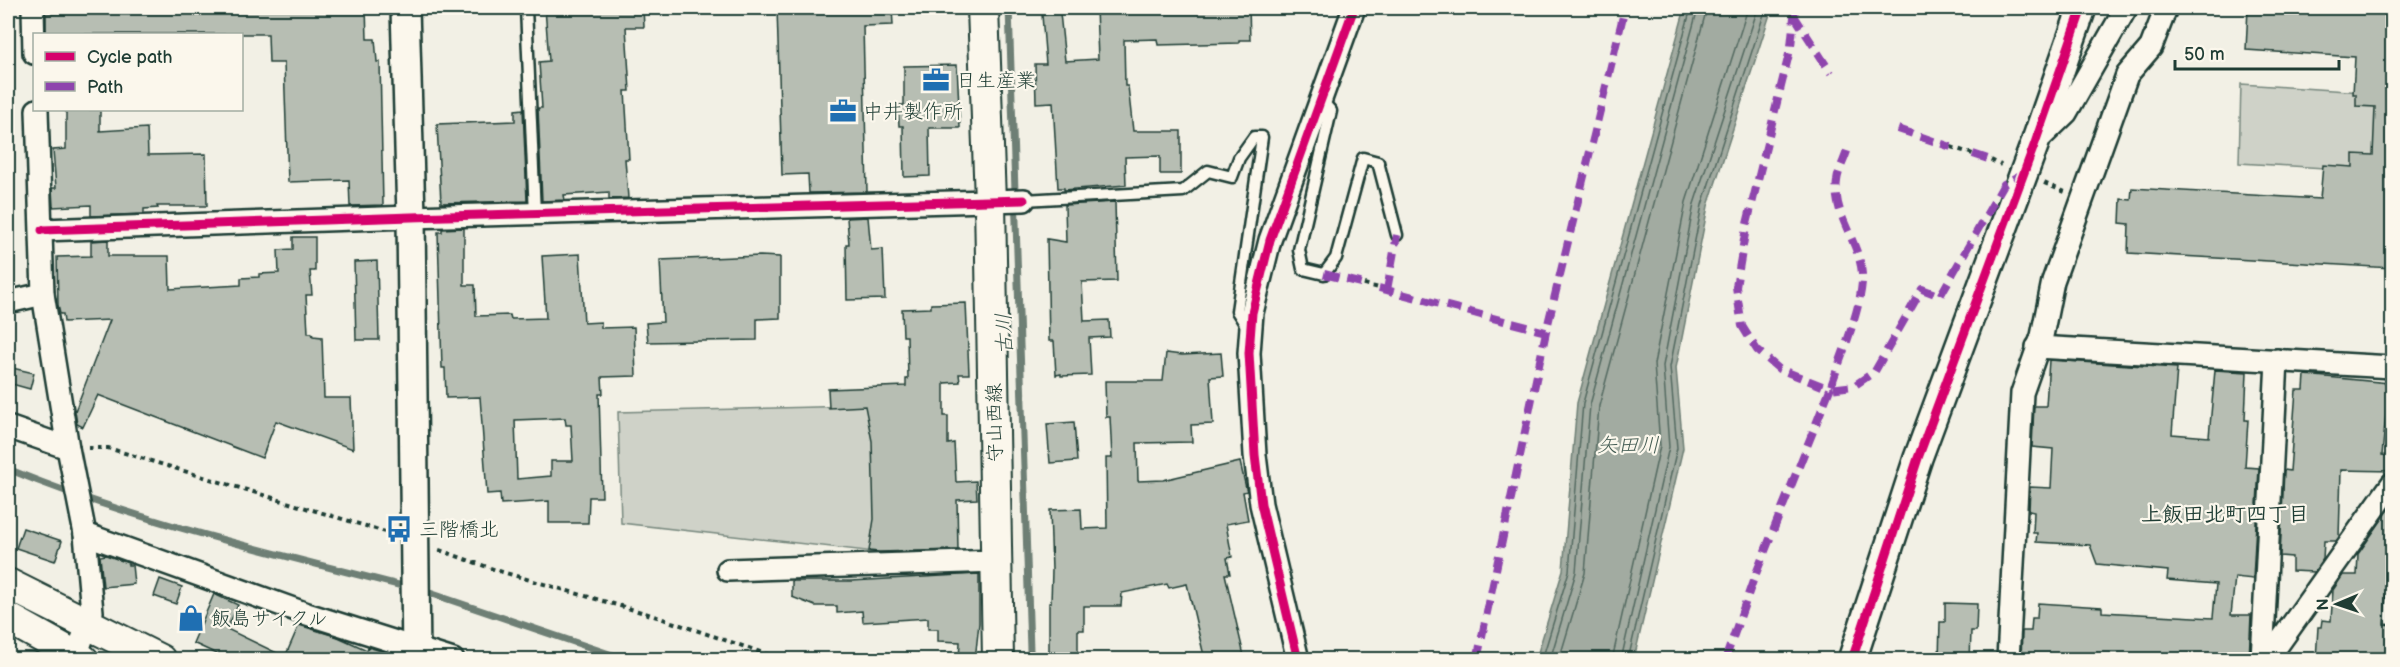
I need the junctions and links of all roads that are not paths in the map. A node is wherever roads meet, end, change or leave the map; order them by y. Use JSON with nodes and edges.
{"nodes":[{"id":1,"x":33,"y":8,"type":"edge"},
{"id":2,"x":405,"y":8,"type":"edge"},
{"id":3,"x":526,"y":8,"type":"edge"},
{"id":4,"x":983,"y":8,"type":"edge"},
{"id":5,"x":1354,"y":8,"type":"edge"},
{"id":6,"x":2082,"y":8,"type":"edge"},
{"id":7,"x":2126,"y":8,"type":"edge"},
{"id":8,"x":2166,"y":8,"type":"edge"},
{"id":9,"x":34,"y":33,"type":"edge"},
{"id":10,"x":1321,"y":100,"type":"junction"},
{"id":11,"x":37,"y":111,"type":"edge"},
{"id":12,"x":2035,"y":143,"type":"junction"},
{"id":13,"x":1006,"y":201,"type":"junction"},
{"id":14,"x":535,"y":214,"type":"junction"},
{"id":15,"x":411,"y":217,"type":"junction"},
{"id":16,"x":42,"y":231,"type":"junction"},
{"id":17,"x":1397,"y":235,"type":"dead end"},
{"id":18,"x":43,"y":294,"type":"junction"},
{"id":19,"x":8,"y":302,"type":"edge"},
{"id":20,"x":1251,"y":333,"type":"junction"},
{"id":21,"x":2037,"y":347,"type":"junction"},
{"id":22,"x":2277,"y":360,"type":"junction"},
{"id":23,"x":2392,"y":367,"type":"edge"},
{"id":24,"x":8,"y":427,"type":"edge"},
{"id":25,"x":69,"y":453,"type":"junction"},
{"id":26,"x":2392,"y":484,"type":"edge"},
{"id":27,"x":84,"y":528,"type":"junction"},
{"id":28,"x":997,"y":561,"type":"junction"},
{"id":29,"x":728,"y":570,"type":"dead end"},
{"id":30,"x":8,"y":584,"type":"edge"},
{"id":31,"x":8,"y":618,"type":"edge"},
{"id":32,"x":88,"y":625,"type":"junction"},
{"id":33,"x":123,"y":651,"type":"edge"},
{"id":34,"x":416,"y":654,"type":"edge"},
{"id":35,"x":80,"y":658,"type":"edge"},
{"id":36,"x":160,"y":660,"type":"edge"},
{"id":37,"x":453,"y":660,"type":"edge"},
{"id":38,"x":998,"y":660,"type":"edge"},
{"id":39,"x":1298,"y":660,"type":"edge"},
{"id":40,"x":1852,"y":660,"type":"edge"},
{"id":41,"x":2008,"y":660,"type":"edge"},
{"id":42,"x":2262,"y":660,"type":"edge"},
{"id":43,"x":2267,"y":660,"type":"edge"}],
"edges":[{"from":1,"to":9,"type":"street"},
{"from":2,"to":15,"type":"street"},
{"from":3,"to":14,"type":"lane"},
{"from":4,"to":13,"type":"main road","name":"守山西線"},
{"from":5,"to":10,"type":"street"},
{"from":6,"to":12,"type":"street"},
{"from":7,"to":12,"type":"street"},
{"from":8,"to":21,"type":"street"},
{"from":10,"to":17,"type":"lane"},
{"from":10,"to":20,"type":"street"},
{"from":11,"to":16,"type":"street"},
{"from":12,"to":40,"type":"street"},
{"from":13,"to":14,"type":"street"},
{"from":13,"to":20,"type":"lane"},
{"from":13,"to":28,"type":"main road","name":"守山西線"},
{"from":14,"to":15,"type":"street"},
{"from":15,"to":16,"type":"street"},
{"from":15,"to":34,"type":"street"},
{"from":16,"to":18,"type":"street"},
{"from":18,"to":19,"type":"street"},
{"from":18,"to":25,"type":"street"},
{"from":20,"to":39,"type":"street"},
{"from":21,"to":22,"type":"street"},
{"from":21,"to":41,"type":"street"},
{"from":22,"to":23,"type":"street"},
{"from":22,"to":42,"type":"street"},
{"from":24,"to":25,"type":"street"},
{"from":25,"to":27,"type":"street"},
{"from":26,"to":43,"type":"street"},
{"from":27,"to":32,"type":"street"},
{"from":27,"to":34,"type":"street"},
{"from":28,"to":29,"type":"street"},
{"from":28,"to":38,"type":"main road","name":"守山西線"},
{"from":30,"to":32,"type":"main road"},
{"from":31,"to":35,"type":"main road"},
{"from":32,"to":33,"type":"main road"},
{"from":32,"to":35,"type":"street"},
{"from":33,"to":36,"type":"main road"},
{"from":34,"to":37,"type":"street"}]}
